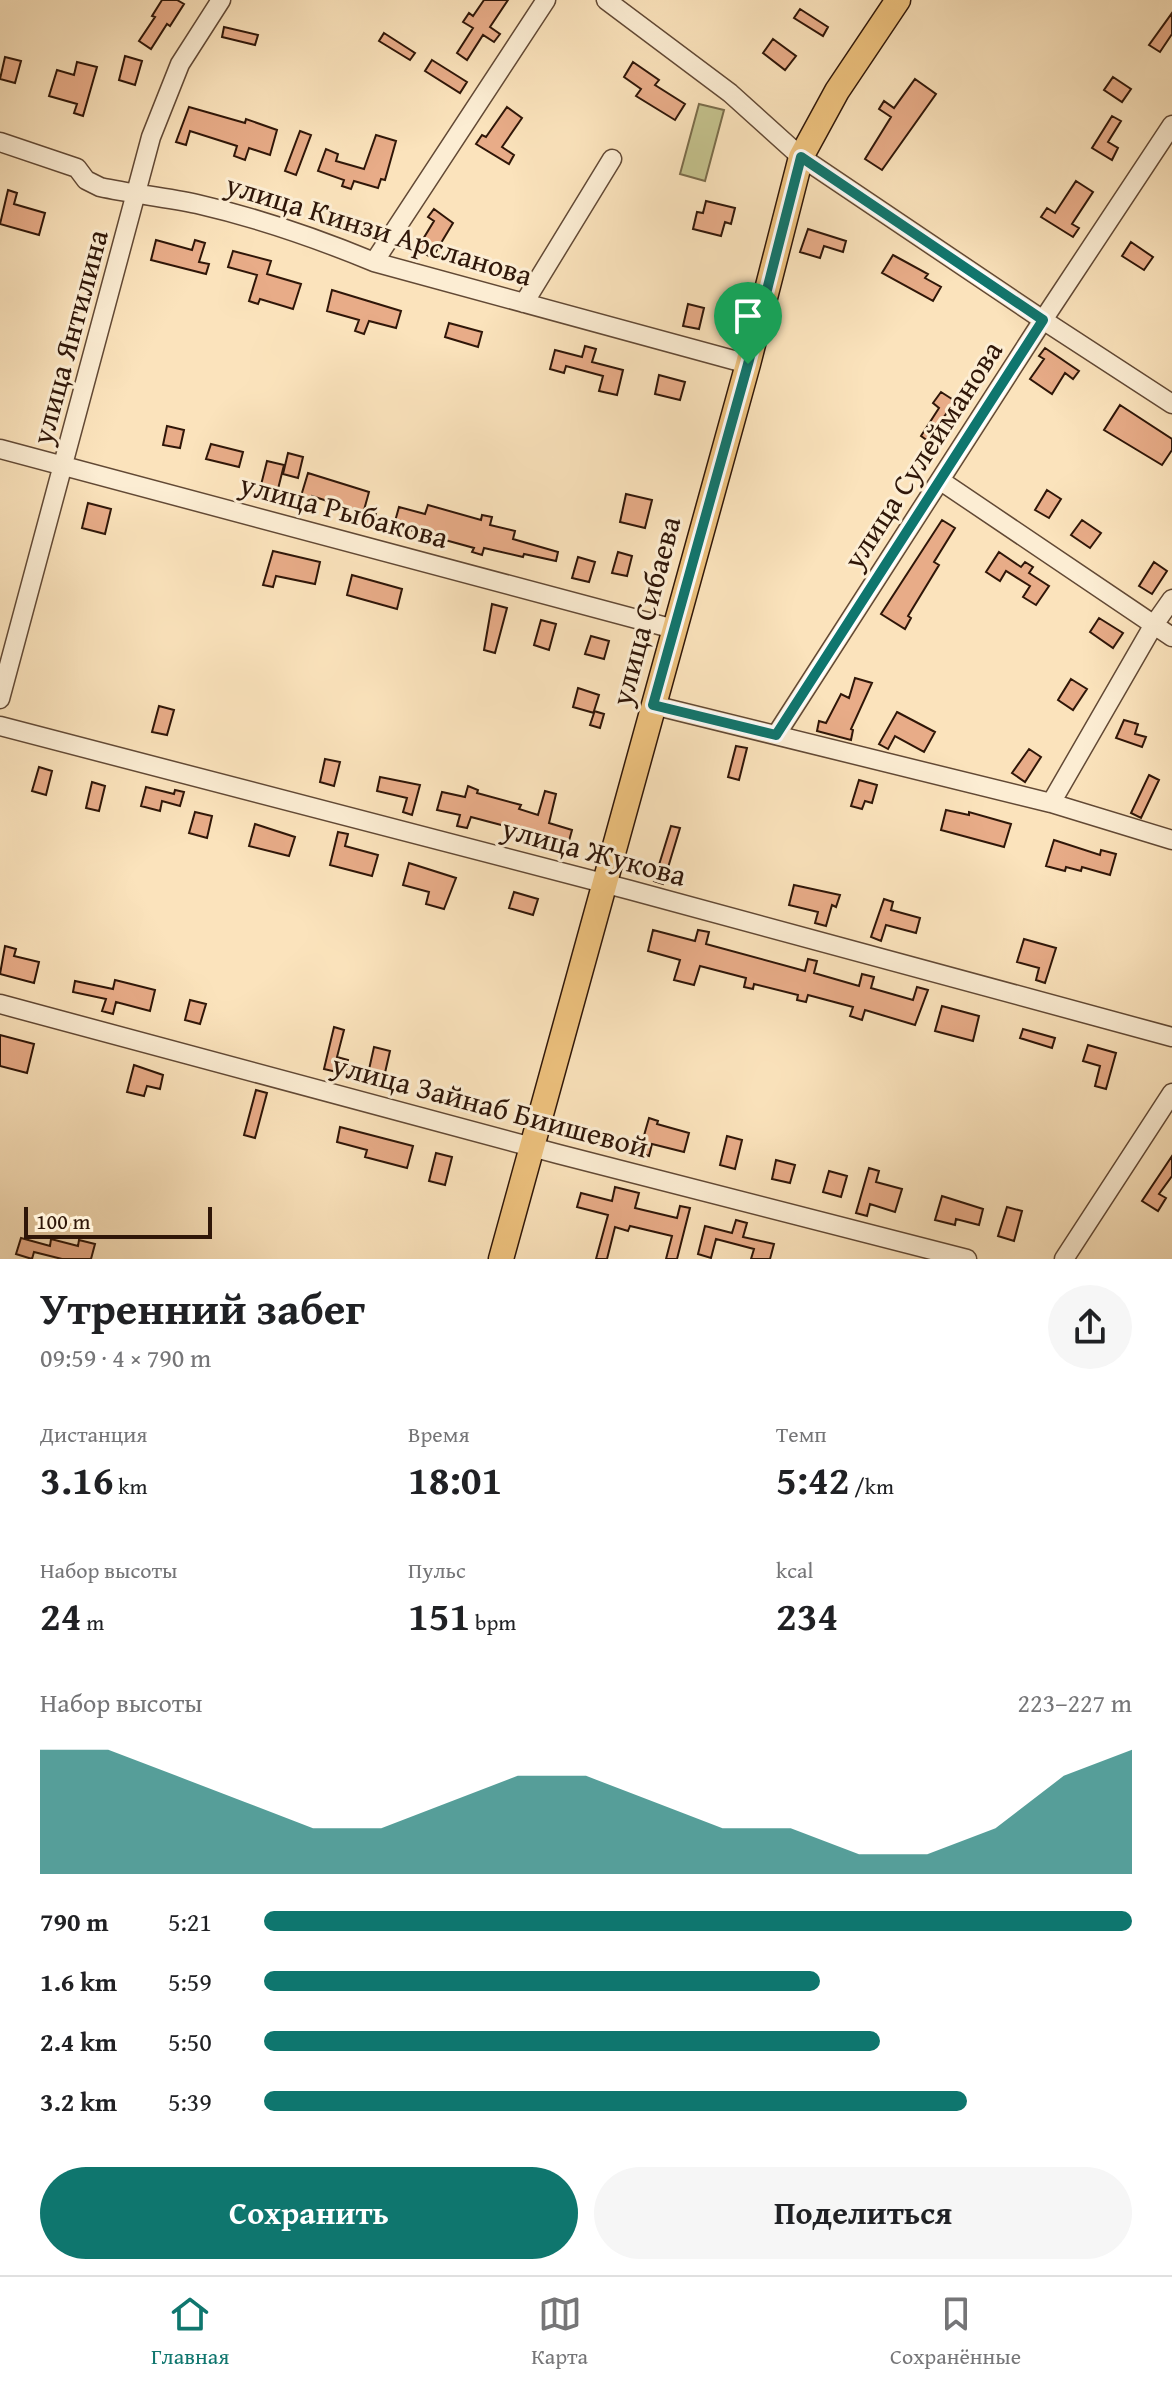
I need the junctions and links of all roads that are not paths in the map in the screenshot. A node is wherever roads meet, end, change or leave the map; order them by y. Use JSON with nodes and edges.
{"nodes":[{"id":1,"x":221,"y":0,"type":"edge"},
{"id":2,"x":546,"y":0,"type":"edge"},
{"id":3,"x":606,"y":0,"type":"edge"},
{"id":4,"x":898,"y":0,"type":"edge"},
{"id":5,"x":1172,"y":125,"type":"edge"},
{"id":6,"x":0,"y":142,"type":"edge"},
{"id":7,"x":801,"y":157,"type":"junction"},
{"id":8,"x":612,"y":159,"type":"dead end"},
{"id":9,"x":137,"y":195,"type":"junction"},
{"id":10,"x":374,"y":262,"type":"junction"},
{"id":11,"x":524,"y":303,"type":"junction"},
{"id":12,"x":1043,"y":320,"type":"junction"},
{"id":13,"x":748,"y":364,"type":"junction"},
{"id":14,"x":1172,"y":404,"type":"edge"},
{"id":15,"x":0,"y":449,"type":"edge"},
{"id":16,"x":65,"y":465,"type":"junction"},
{"id":17,"x":941,"y":481,"type":"junction"},
{"id":18,"x":1172,"y":599,"type":"edge"},
{"id":19,"x":1153,"y":626,"type":"junction"},
{"id":20,"x":674,"y":629,"type":"junction"},
{"id":21,"x":1172,"y":637,"type":"edge"},
{"id":22,"x":0,"y":699,"type":"edge"},
{"id":23,"x":653,"y":705,"type":"junction"},
{"id":24,"x":0,"y":726,"type":"edge"},
{"id":25,"x":776,"y":735,"type":"junction"},
{"id":26,"x":1051,"y":803,"type":"junction"},
{"id":27,"x":1172,"y":840,"type":"edge"},
{"id":28,"x":606,"y":884,"type":"junction"},
{"id":29,"x":0,"y":1004,"type":"edge"},
{"id":30,"x":1172,"y":1037,"type":"edge"},
{"id":31,"x":1172,"y":1093,"type":"edge"},
{"id":32,"x":532,"y":1147,"type":"junction"},
{"id":33,"x":501,"y":1259,"type":"edge"},
{"id":34,"x":967,"y":1259,"type":"edge"},
{"id":35,"x":1064,"y":1259,"type":"edge"}],
"edges":[{"from":1,"to":9,"type":"street","name":"улица Янтилина"},
{"from":2,"to":10,"type":"street"},
{"from":3,"to":7,"type":"street"},
{"from":4,"to":7,"type":"main road","name":"улица Сибаева"},
{"from":5,"to":12,"type":"street","name":"улица Сулейманова"},
{"from":6,"to":9,"type":"street","name":"улица Кинзи Арсланова"},
{"from":7,"to":12,"type":"street"},
{"from":7,"to":13,"type":"main road","name":"улица Сибаева"},
{"from":8,"to":11,"type":"street"},
{"from":9,"to":10,"type":"street","name":"улица Кинзи Арсланова"},
{"from":9,"to":16,"type":"street","name":"улица Янтилина"},
{"from":10,"to":11,"type":"street","name":"улица Кинзи Арсланова"},
{"from":11,"to":13,"type":"street","name":"улица Кинзи Арсланова"},
{"from":12,"to":14,"type":"street"},
{"from":12,"to":17,"type":"street","name":"улица Сулейманова"},
{"from":13,"to":20,"type":"main road","name":"улица Сибаева"},
{"from":15,"to":16,"type":"street","name":"улица Рыбакова"},
{"from":16,"to":20,"type":"street","name":"улица Рыбакова"},
{"from":16,"to":22,"type":"street","name":"улица Янтилина"},
{"from":17,"to":19,"type":"street"},
{"from":17,"to":25,"type":"street","name":"улица Сулейманова"},
{"from":18,"to":19,"type":"street"},
{"from":19,"to":21,"type":"street"},
{"from":19,"to":26,"type":"street"},
{"from":20,"to":23,"type":"main road","name":"улица Сибаева"},
{"from":23,"to":25,"type":"street"},
{"from":23,"to":28,"type":"main road","name":"улица Сибаева"},
{"from":24,"to":28,"type":"street","name":"улица Жукова"},
{"from":25,"to":26,"type":"street"},
{"from":26,"to":27,"type":"street"},
{"from":28,"to":30,"type":"street","name":"улица Жукова"},
{"from":28,"to":32,"type":"main road","name":"улица Сибаева"},
{"from":29,"to":32,"type":"street","name":"улица Зайнаб Биишевой"},
{"from":31,"to":35,"type":"street"},
{"from":32,"to":33,"type":"main road","name":"улица Сибаева"},
{"from":32,"to":34,"type":"street","name":"улица Зайнаб Биишевой"}]}
